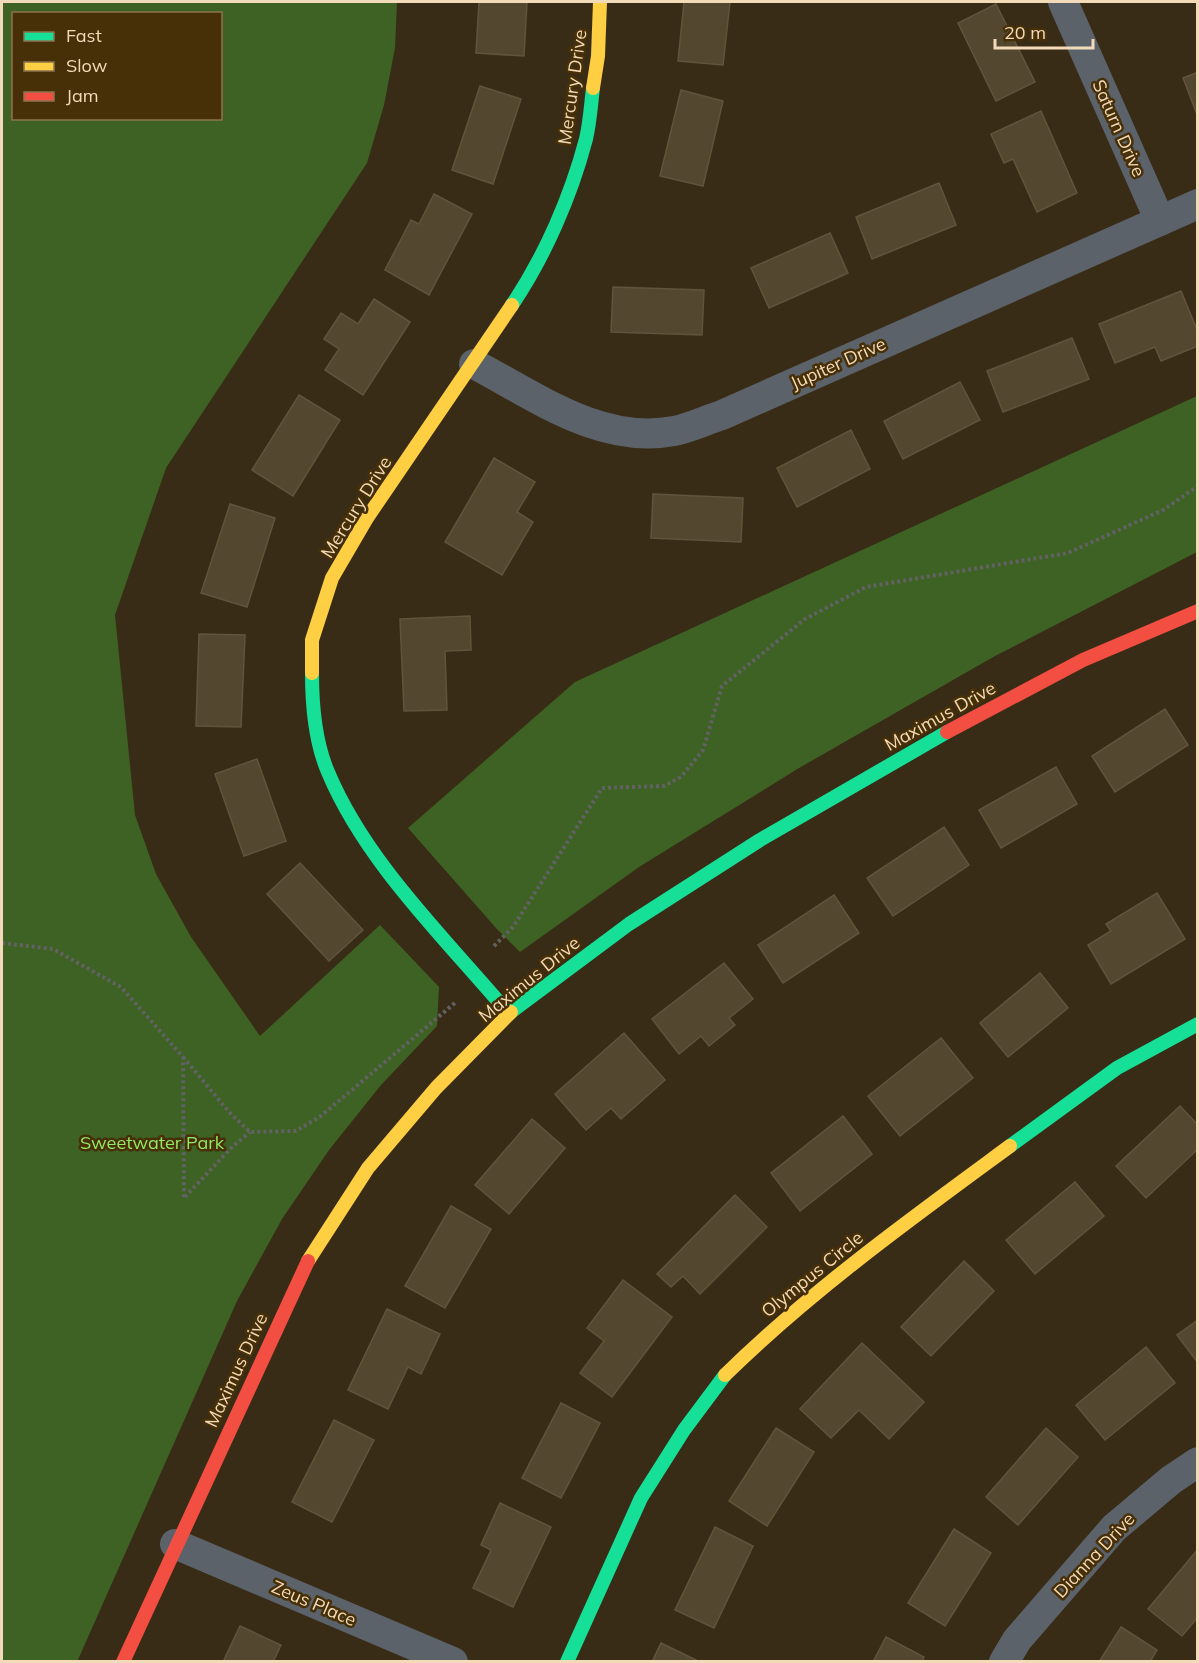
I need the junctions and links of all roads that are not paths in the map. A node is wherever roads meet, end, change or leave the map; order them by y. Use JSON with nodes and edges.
{"nodes":[{"id":1,"x":600,"y":2,"type":"edge"},
{"id":2,"x":1063,"y":2,"type":"edge"},
{"id":3,"x":1197,"y":204,"type":"edge"},
{"id":4,"x":1160,"y":221,"type":"junction"},
{"id":5,"x":474,"y":364,"type":"junction"},
{"id":6,"x":1197,"y":611,"type":"edge"},
{"id":7,"x":509,"y":1014,"type":"junction"},
{"id":8,"x":1197,"y":1024,"type":"edge"},
{"id":9,"x":1197,"y":1462,"type":"edge"},
{"id":10,"x":175,"y":1544,"type":"junction"},
{"id":11,"x":123,"y":1662,"type":"edge"},
{"id":12,"x":453,"y":1662,"type":"edge"},
{"id":13,"x":567,"y":1662,"type":"edge"},
{"id":14,"x":1004,"y":1662,"type":"edge"}],
"edges":[{"from":1,"to":5,"type":"street","name":"Mercury Drive"},
{"from":2,"to":4,"type":"street","name":"Saturn Drive"},
{"from":3,"to":4,"type":"street","name":"Jupiter Drive"},
{"from":4,"to":5,"type":"street","name":"Jupiter Drive"},
{"from":5,"to":7,"type":"street","name":"Mercury Drive"},
{"from":6,"to":7,"type":"street","name":"Maximus Drive"},
{"from":7,"to":10,"type":"street","name":"Maximus Drive"},
{"from":8,"to":13,"type":"street","name":"Olympus Circle"},
{"from":9,"to":14,"type":"street","name":"Dianna Drive"},
{"from":10,"to":11,"type":"street","name":"Maximus Drive"},
{"from":10,"to":12,"type":"street","name":"Zeus Place"}]}
